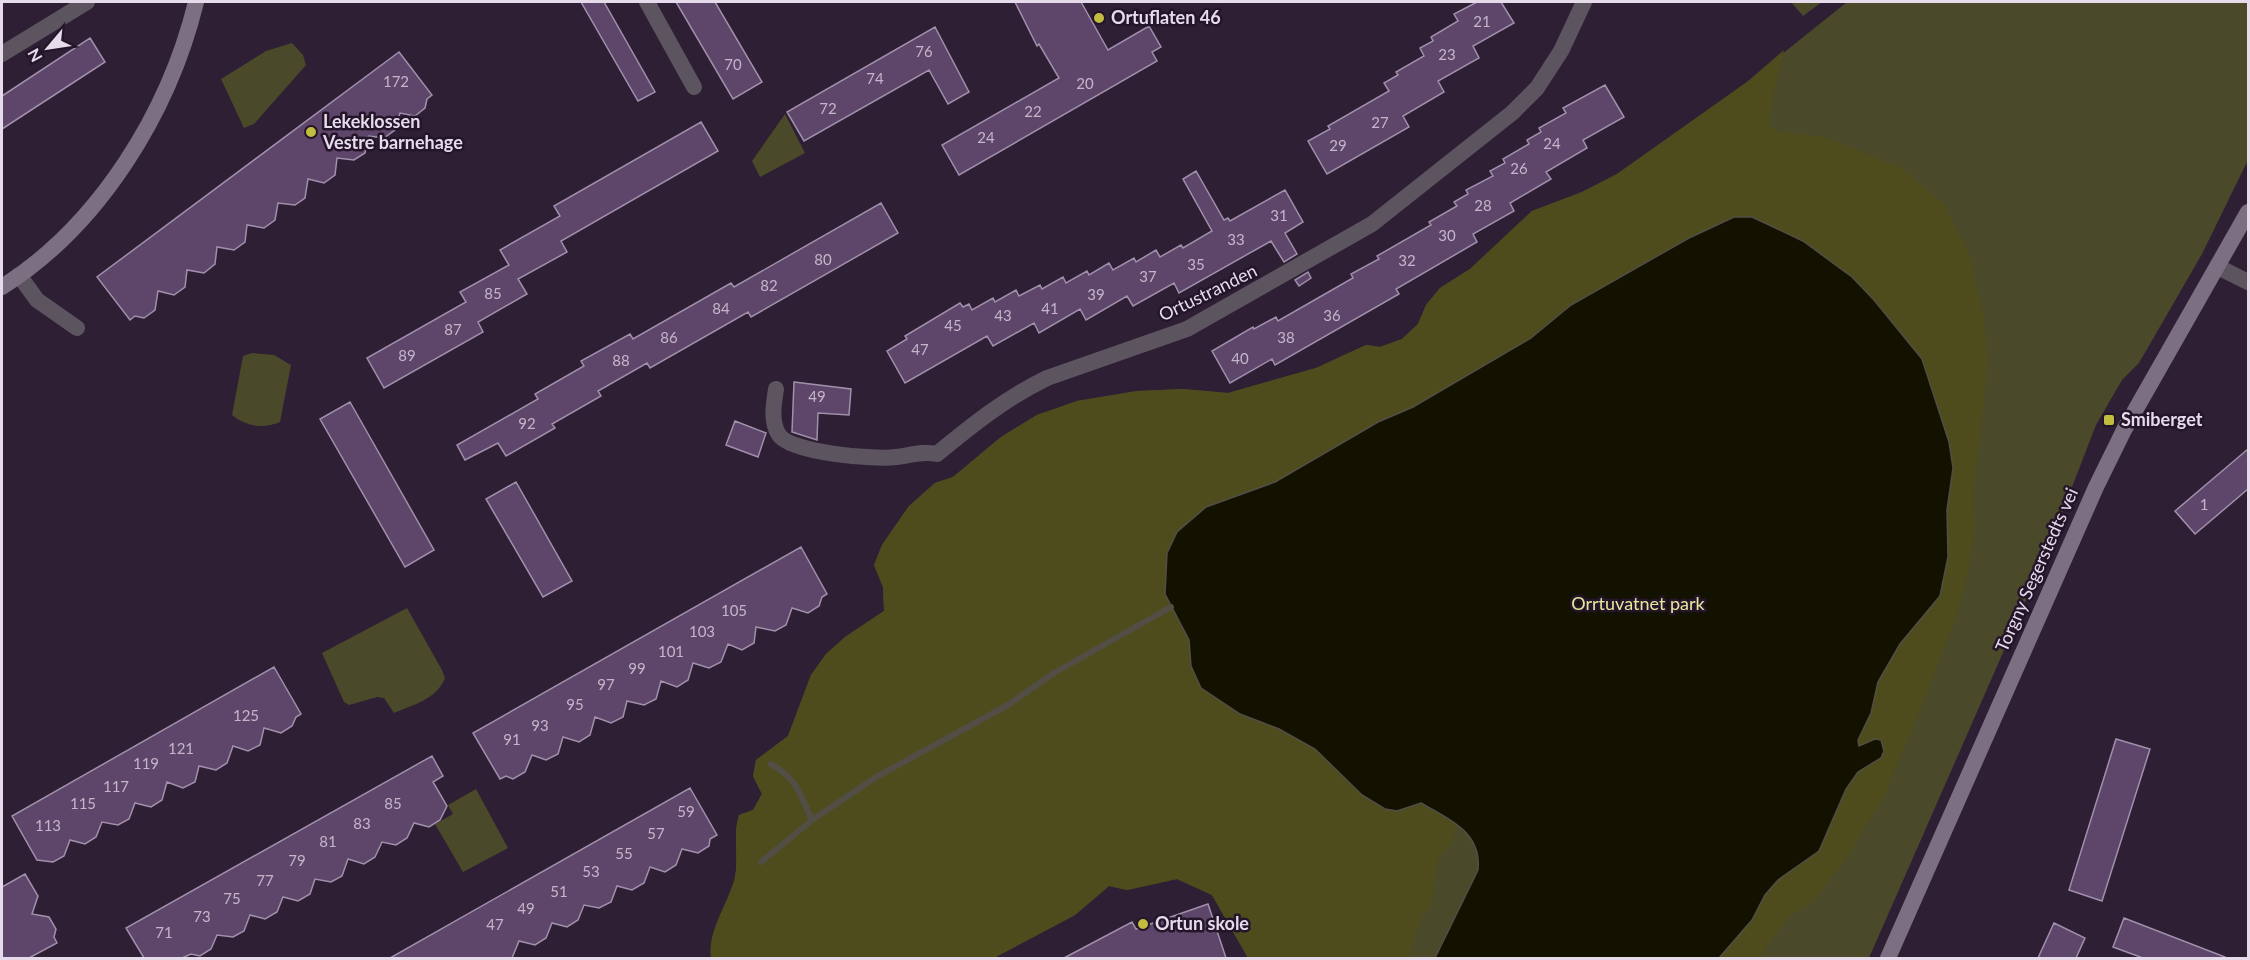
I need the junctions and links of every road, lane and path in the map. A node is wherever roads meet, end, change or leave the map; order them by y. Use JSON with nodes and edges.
{"nodes":[{"id":1,"x":87,"y":2,"type":"edge"},
{"id":2,"x":196,"y":2,"type":"edge"},
{"id":3,"x":647,"y":2,"type":"edge"},
{"id":4,"x":1584,"y":2,"type":"edge"},
{"id":5,"x":2,"y":54,"type":"edge"},
{"id":6,"x":694,"y":87,"type":"dead end"},
{"id":7,"x":2248,"y":212,"type":"edge"},
{"id":8,"x":2218,"y":267,"type":"junction"},
{"id":9,"x":9,"y":282,"type":"edge"},
{"id":10,"x":2248,"y":282,"type":"edge"},
{"id":11,"x":77,"y":328,"type":"dead end"},
{"id":12,"x":776,"y":389,"type":"dead end"},
{"id":13,"x":1888,"y":958,"type":"edge"}],
"edges":[{"from":1,"to":5,"type":"street"},
{"from":2,"to":9,"type":"main road"},
{"from":3,"to":6,"type":"street"},
{"from":4,"to":12,"type":"street","name":"Ortustranden"},
{"from":7,"to":8,"type":"main road","name":"Torgny Segerstedts vei"},
{"from":8,"to":10,"type":"street"},
{"from":8,"to":13,"type":"main road","name":"Torgny Segerstedts vei"},
{"from":9,"to":11,"type":"street"}]}
